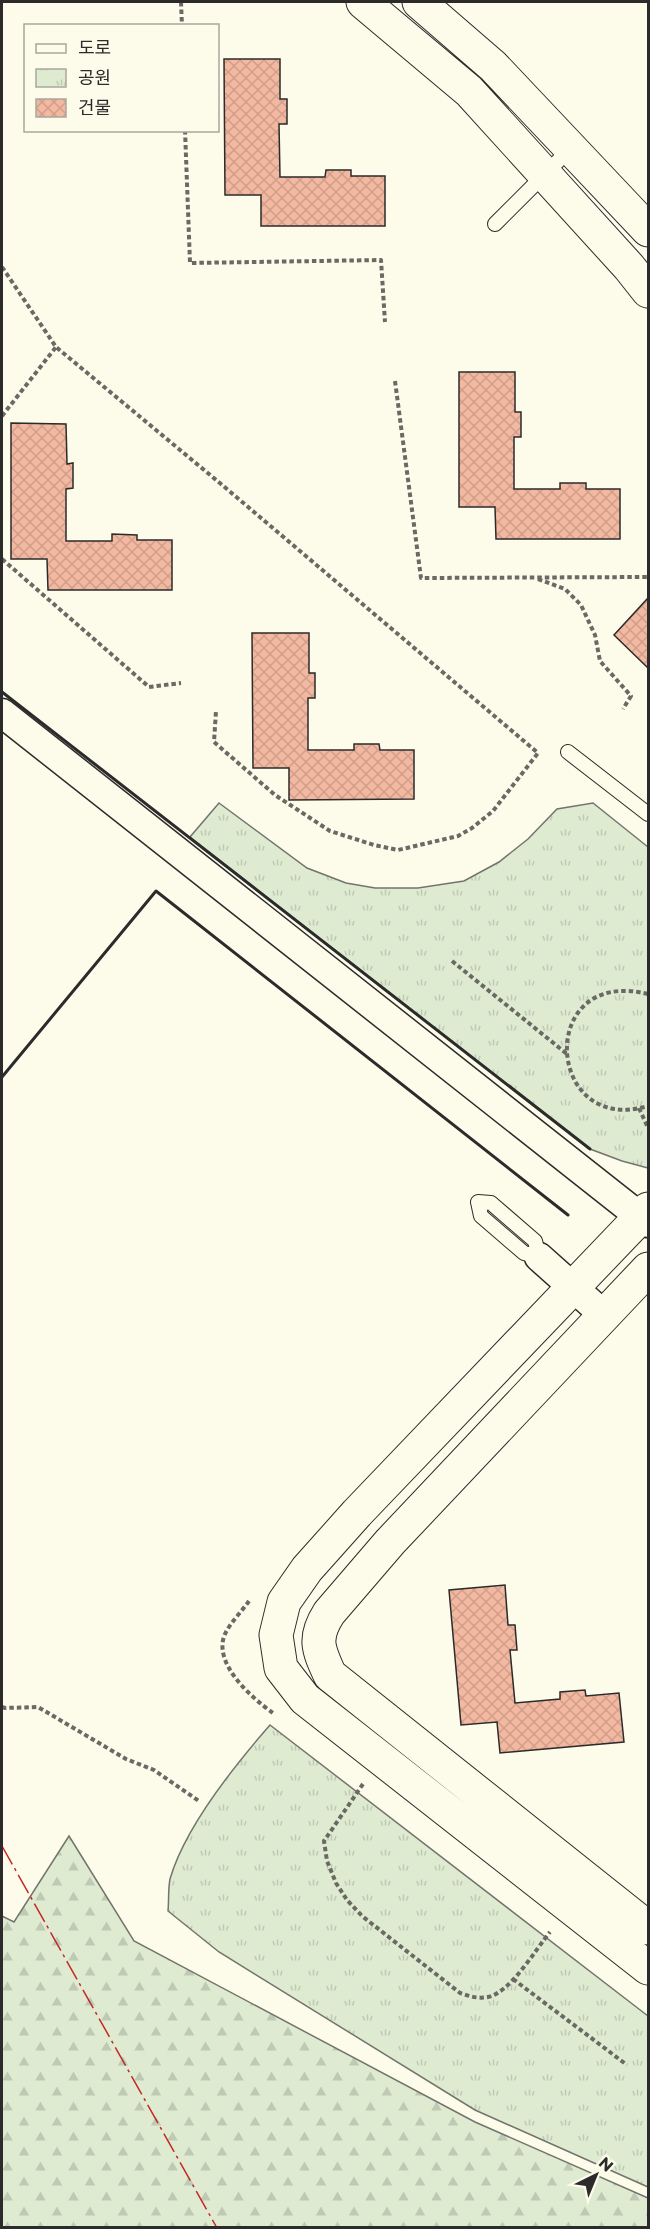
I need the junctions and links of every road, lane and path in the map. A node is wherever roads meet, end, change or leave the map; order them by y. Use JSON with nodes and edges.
{"nodes":[{"id":1,"x":181,"y":2,"type":"edge"},
{"id":2,"x":363,"y":2,"type":"edge"},
{"id":3,"x":419,"y":2,"type":"edge"},
{"id":4,"x":182,"y":24,"type":"edge"},
{"id":5,"x":185,"y":132,"type":"edge"},
{"id":6,"x":571,"y":148,"type":"junction"},
{"id":7,"x":544,"y":174,"type":"junction"},
{"id":8,"x":495,"y":224,"type":"dead end"},
{"id":9,"x":648,"y":230,"type":"edge"},
{"id":10,"x":2,"y":267,"type":"edge"},
{"id":11,"x":648,"y":291,"type":"edge"},
{"id":12,"x":385,"y":322,"type":"dead end"},
{"id":13,"x":56,"y":347,"type":"junction"},
{"id":14,"x":395,"y":381,"type":"dead end"},
{"id":15,"x":2,"y":416,"type":"edge"},
{"id":16,"x":2,"y":559,"type":"edge"},
{"id":17,"x":648,"y":577,"type":"edge"},
{"id":18,"x":533,"y":578,"type":"junction"},
{"id":19,"x":181,"y":683,"type":"dead end"},
{"id":20,"x":623,"y":709,"type":"dead end"},
{"id":21,"x":216,"y":711,"type":"dead end"},
{"id":22,"x":2,"y":713,"type":"edge"},
{"id":23,"x":568,"y":752,"type":"dead end"},
{"id":24,"x":648,"y":814,"type":"edge"},
{"id":25,"x":452,"y":961,"type":"dead end"},
{"id":26,"x":648,"y":994,"type":"edge"},
{"id":27,"x":567,"y":1054,"type":"junction"},
{"id":28,"x":648,"y":1106,"type":"edge"},
{"id":29,"x":639,"y":1108,"type":"junction"},
{"id":30,"x":648,"y":1128,"type":"edge"},
{"id":31,"x":646,"y":1216,"type":"edge"},
{"id":32,"x":539,"y":1257,"type":"junction"},
{"id":33,"x":648,"y":1269,"type":"edge"},
{"id":34,"x":574,"y":1287,"type":"junction"},
{"id":35,"x":604,"y":1315,"type":"junction"},
{"id":36,"x":252,"y":1598,"type":"dead end"},
{"id":37,"x":2,"y":1707,"type":"edge"},
{"id":38,"x":274,"y":1714,"type":"dead end"},
{"id":39,"x":355,"y":1777,"type":"dead end"},
{"id":40,"x":200,"y":1801,"type":"dead end"},
{"id":41,"x":633,"y":1927,"type":"edge"},
{"id":42,"x":552,"y":1929,"type":"dead end"},
{"id":43,"x":648,"y":1968,"type":"edge"},
{"id":44,"x":513,"y":1979,"type":"junction"},
{"id":45,"x":627,"y":2065,"type":"dead end"}],
"edges":[{"from":1,"to":4,"type":"path"},
{"from":2,"to":7,"type":"street"},
{"from":3,"to":6,"type":"street"},
{"from":5,"to":12,"type":"path"},
{"from":6,"to":7,"type":"lane"},
{"from":6,"to":9,"type":"street"},
{"from":7,"to":8,"type":"lane"},
{"from":7,"to":11,"type":"street"},
{"from":10,"to":13,"type":"path"},
{"from":13,"to":15,"type":"path"},
{"from":13,"to":21,"type":"path"},
{"from":14,"to":18,"type":"path"},
{"from":16,"to":19,"type":"path"},
{"from":17,"to":18,"type":"path"},
{"from":18,"to":20,"type":"path"},
{"from":22,"to":31,"type":"street"},
{"from":23,"to":24,"type":"lane"},
{"from":25,"to":27,"type":"path"},
{"from":26,"to":27,"type":"path"},
{"from":27,"to":29,"type":"path"},
{"from":28,"to":29,"type":"path"},
{"from":29,"to":30,"type":"path"},
{"from":31,"to":34,"type":"street"},
{"from":32,"to":32,"type":"lane"},
{"from":32,"to":34,"type":"street"},
{"from":33,"to":35,"type":"street"},
{"from":34,"to":35,"type":"street"},
{"from":34,"to":41,"type":"street"},
{"from":35,"to":41,"type":"street"},
{"from":36,"to":38,"type":"path"},
{"from":37,"to":40,"type":"path"},
{"from":39,"to":44,"type":"path"},
{"from":41,"to":43,"type":"street"},
{"from":42,"to":44,"type":"path"},
{"from":44,"to":45,"type":"path"}]}
